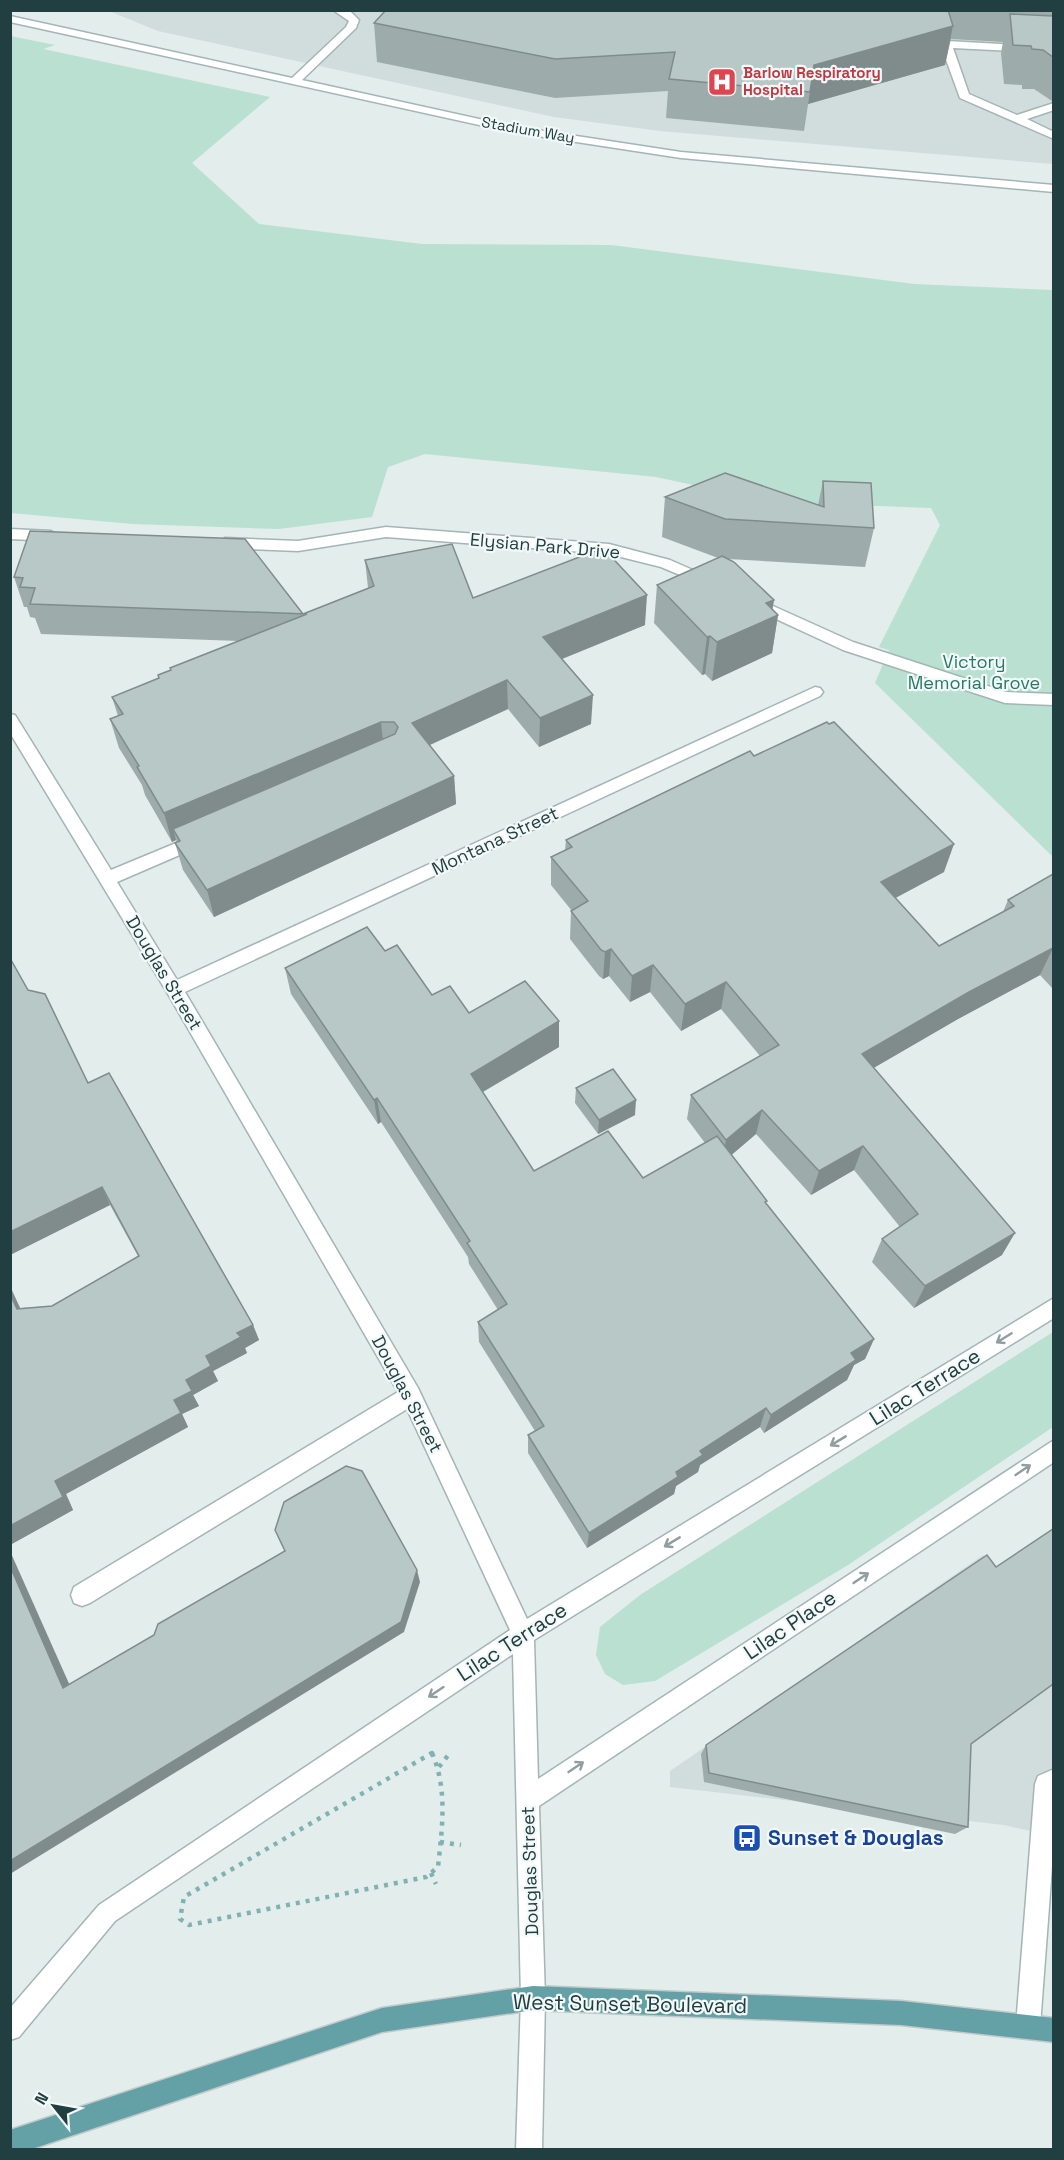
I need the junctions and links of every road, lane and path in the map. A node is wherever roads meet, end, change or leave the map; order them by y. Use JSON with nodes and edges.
{"nodes":[{"id":1,"x":338,"y":10,"type":"edge"},
{"id":2,"x":10,"y":19,"type":"edge"},
{"id":3,"x":913,"y":34,"type":"edge"},
{"id":4,"x":946,"y":44,"type":"junction"},
{"id":5,"x":1053,"y":50,"type":"edge"},
{"id":6,"x":294,"y":82,"type":"junction"},
{"id":7,"x":1053,"y":106,"type":"edge"},
{"id":8,"x":1017,"y":119,"type":"junction"},
{"id":9,"x":1053,"y":136,"type":"edge"},
{"id":10,"x":1053,"y":189,"type":"edge"},
{"id":11,"x":10,"y":534,"type":"edge"},
{"id":12,"x":70,"y":537,"type":"edge"},
{"id":13,"x":214,"y":542,"type":"edge"},
{"id":14,"x":718,"y":586,"type":"edge"},
{"id":15,"x":739,"y":595,"type":"edge"},
{"id":16,"x":815,"y":692,"type":"dead end"},
{"id":17,"x":1053,"y":700,"type":"edge"},
{"id":18,"x":10,"y":719,"type":"edge"},
{"id":19,"x":211,"y":835,"type":"edge"},
{"id":20,"x":107,"y":879,"type":"junction"},
{"id":21,"x":174,"y":989,"type":"junction"},
{"id":22,"x":1053,"y":1307,"type":"edge"},
{"id":23,"x":411,"y":1395,"type":"junction"},
{"id":24,"x":1053,"y":1450,"type":"edge"},
{"id":25,"x":82,"y":1595,"type":"dead end"},
{"id":26,"x":523,"y":1634,"type":"junction"},
{"id":27,"x":449,"y":1754,"type":"dead end"},
{"id":28,"x":440,"y":1767,"type":"junction"},
{"id":29,"x":1053,"y":1780,"type":"edge"},
{"id":30,"x":528,"y":1800,"type":"junction"},
{"id":31,"x":440,"y":1842,"type":"junction"},
{"id":32,"x":461,"y":1845,"type":"dead end"},
{"id":33,"x":431,"y":1873,"type":"junction"},
{"id":34,"x":436,"y":1884,"type":"dead end"},
{"id":35,"x":533,"y":1998,"type":"junction"},
{"id":36,"x":1028,"y":2026,"type":"junction"},
{"id":37,"x":10,"y":2028,"type":"edge"},
{"id":38,"x":1053,"y":2030,"type":"edge"},
{"id":39,"x":10,"y":2143,"type":"edge"},
{"id":40,"x":530,"y":2150,"type":"edge"}],
"edges":[{"from":1,"to":6,"type":"street"},
{"from":2,"to":6,"type":"street","name":"Stadium Way"},
{"from":3,"to":4,"type":"street"},
{"from":4,"to":5,"type":"street"},
{"from":4,"to":8,"type":"street"},
{"from":6,"to":10,"type":"street","name":"Stadium Way"},
{"from":7,"to":8,"type":"street"},
{"from":8,"to":9,"type":"street"},
{"from":11,"to":12,"type":"street"},
{"from":13,"to":14,"type":"street","name":"Elysian Park Drive"},
{"from":15,"to":17,"type":"street"},
{"from":16,"to":21,"type":"street","name":"Montana Street"},
{"from":18,"to":20,"type":"street","name":"Douglas Street"},
{"from":19,"to":20,"type":"street"},
{"from":20,"to":21,"type":"street","name":"Douglas Street"},
{"from":21,"to":23,"type":"street","name":"Douglas Street"},
{"from":22,"to":26,"type":"street","name":"Lilac Terrace","one_way":true},
{"from":23,"to":25,"type":"street"},
{"from":23,"to":26,"type":"street","name":"Douglas Street"},
{"from":30,"to":24,"type":"street","name":"Lilac Place","one_way":true},
{"from":26,"to":30,"type":"street","name":"Douglas Street"},
{"from":26,"to":37,"type":"street","name":"Lilac Terrace","one_way":true},
{"from":27,"to":28,"type":"path"},
{"from":28,"to":31,"type":"path"},
{"from":28,"to":33,"type":"path"},
{"from":29,"to":36,"type":"street"},
{"from":30,"to":35,"type":"street","name":"Douglas Street"},
{"from":31,"to":32,"type":"path"},
{"from":31,"to":33,"type":"path"},
{"from":33,"to":34,"type":"path"},
{"from":35,"to":36,"type":"main road","name":"West Sunset Boulevard"},
{"from":35,"to":39,"type":"main road","name":"West Sunset Boulevard"},
{"from":35,"to":40,"type":"street","name":"Douglas Street"},
{"from":36,"to":38,"type":"main road","name":"West Sunset Boulevard"}]}
